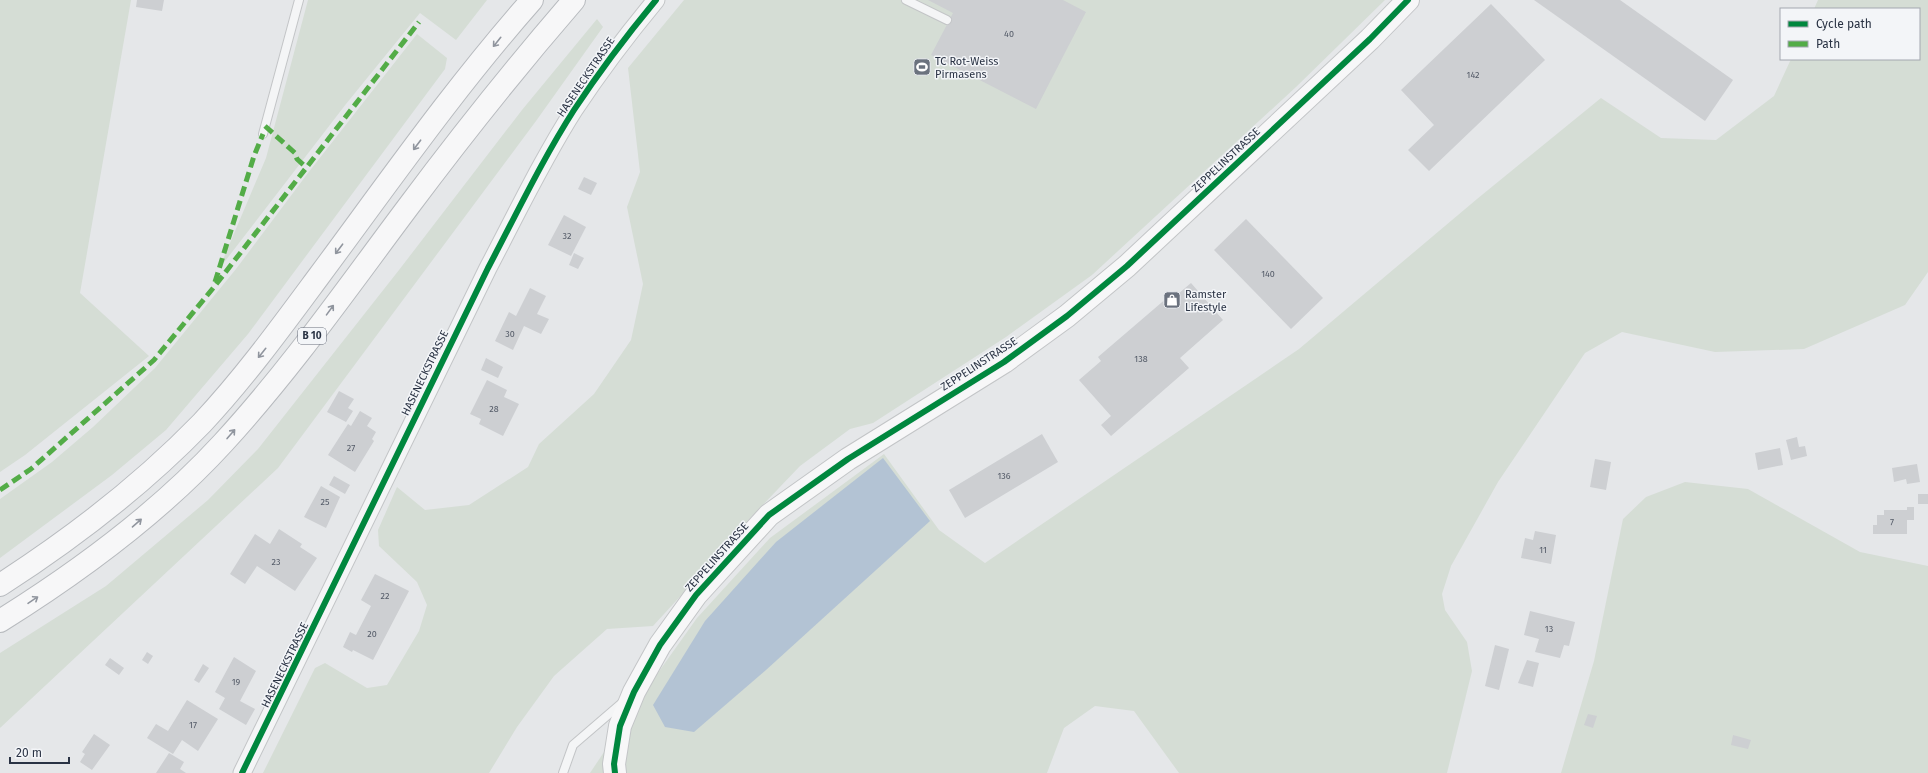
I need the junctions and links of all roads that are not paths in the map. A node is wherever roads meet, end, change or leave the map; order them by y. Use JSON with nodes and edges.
{"nodes":[{"id":1,"x":299,"y":0,"type":"edge"},
{"id":2,"x":532,"y":0,"type":"edge"},
{"id":3,"x":574,"y":0,"type":"edge"},
{"id":4,"x":656,"y":0,"type":"edge"},
{"id":5,"x":906,"y":0,"type":"edge"},
{"id":6,"x":1408,"y":0,"type":"edge"},
{"id":7,"x":947,"y":20,"type":"dead end"},
{"id":8,"x":263,"y":134,"type":"dead end"},
{"id":9,"x":0,"y":586,"type":"edge"},
{"id":10,"x":0,"y":621,"type":"edge"},
{"id":11,"x":634,"y":692,"type":"junction"},
{"id":12,"x":242,"y":773,"type":"edge"},
{"id":13,"x":563,"y":773,"type":"edge"},
{"id":14,"x":615,"y":773,"type":"edge"}],
"edges":[{"from":1,"to":8,"type":"lane"},
{"from":2,"to":9,"type":"main road","number":"B 10","one_way":true},
{"from":10,"to":3,"type":"main road","number":"B 10","one_way":true},
{"from":4,"to":12,"type":"street","name":"HASENECKSTRASSE"},
{"from":5,"to":7,"type":"lane"},
{"from":6,"to":11,"type":"main road","name":"ZEPPELINSTRASSE"},
{"from":11,"to":13,"type":"lane"},
{"from":11,"to":14,"type":"main road","name":"ZEPPELINSTRASSE"}]}
